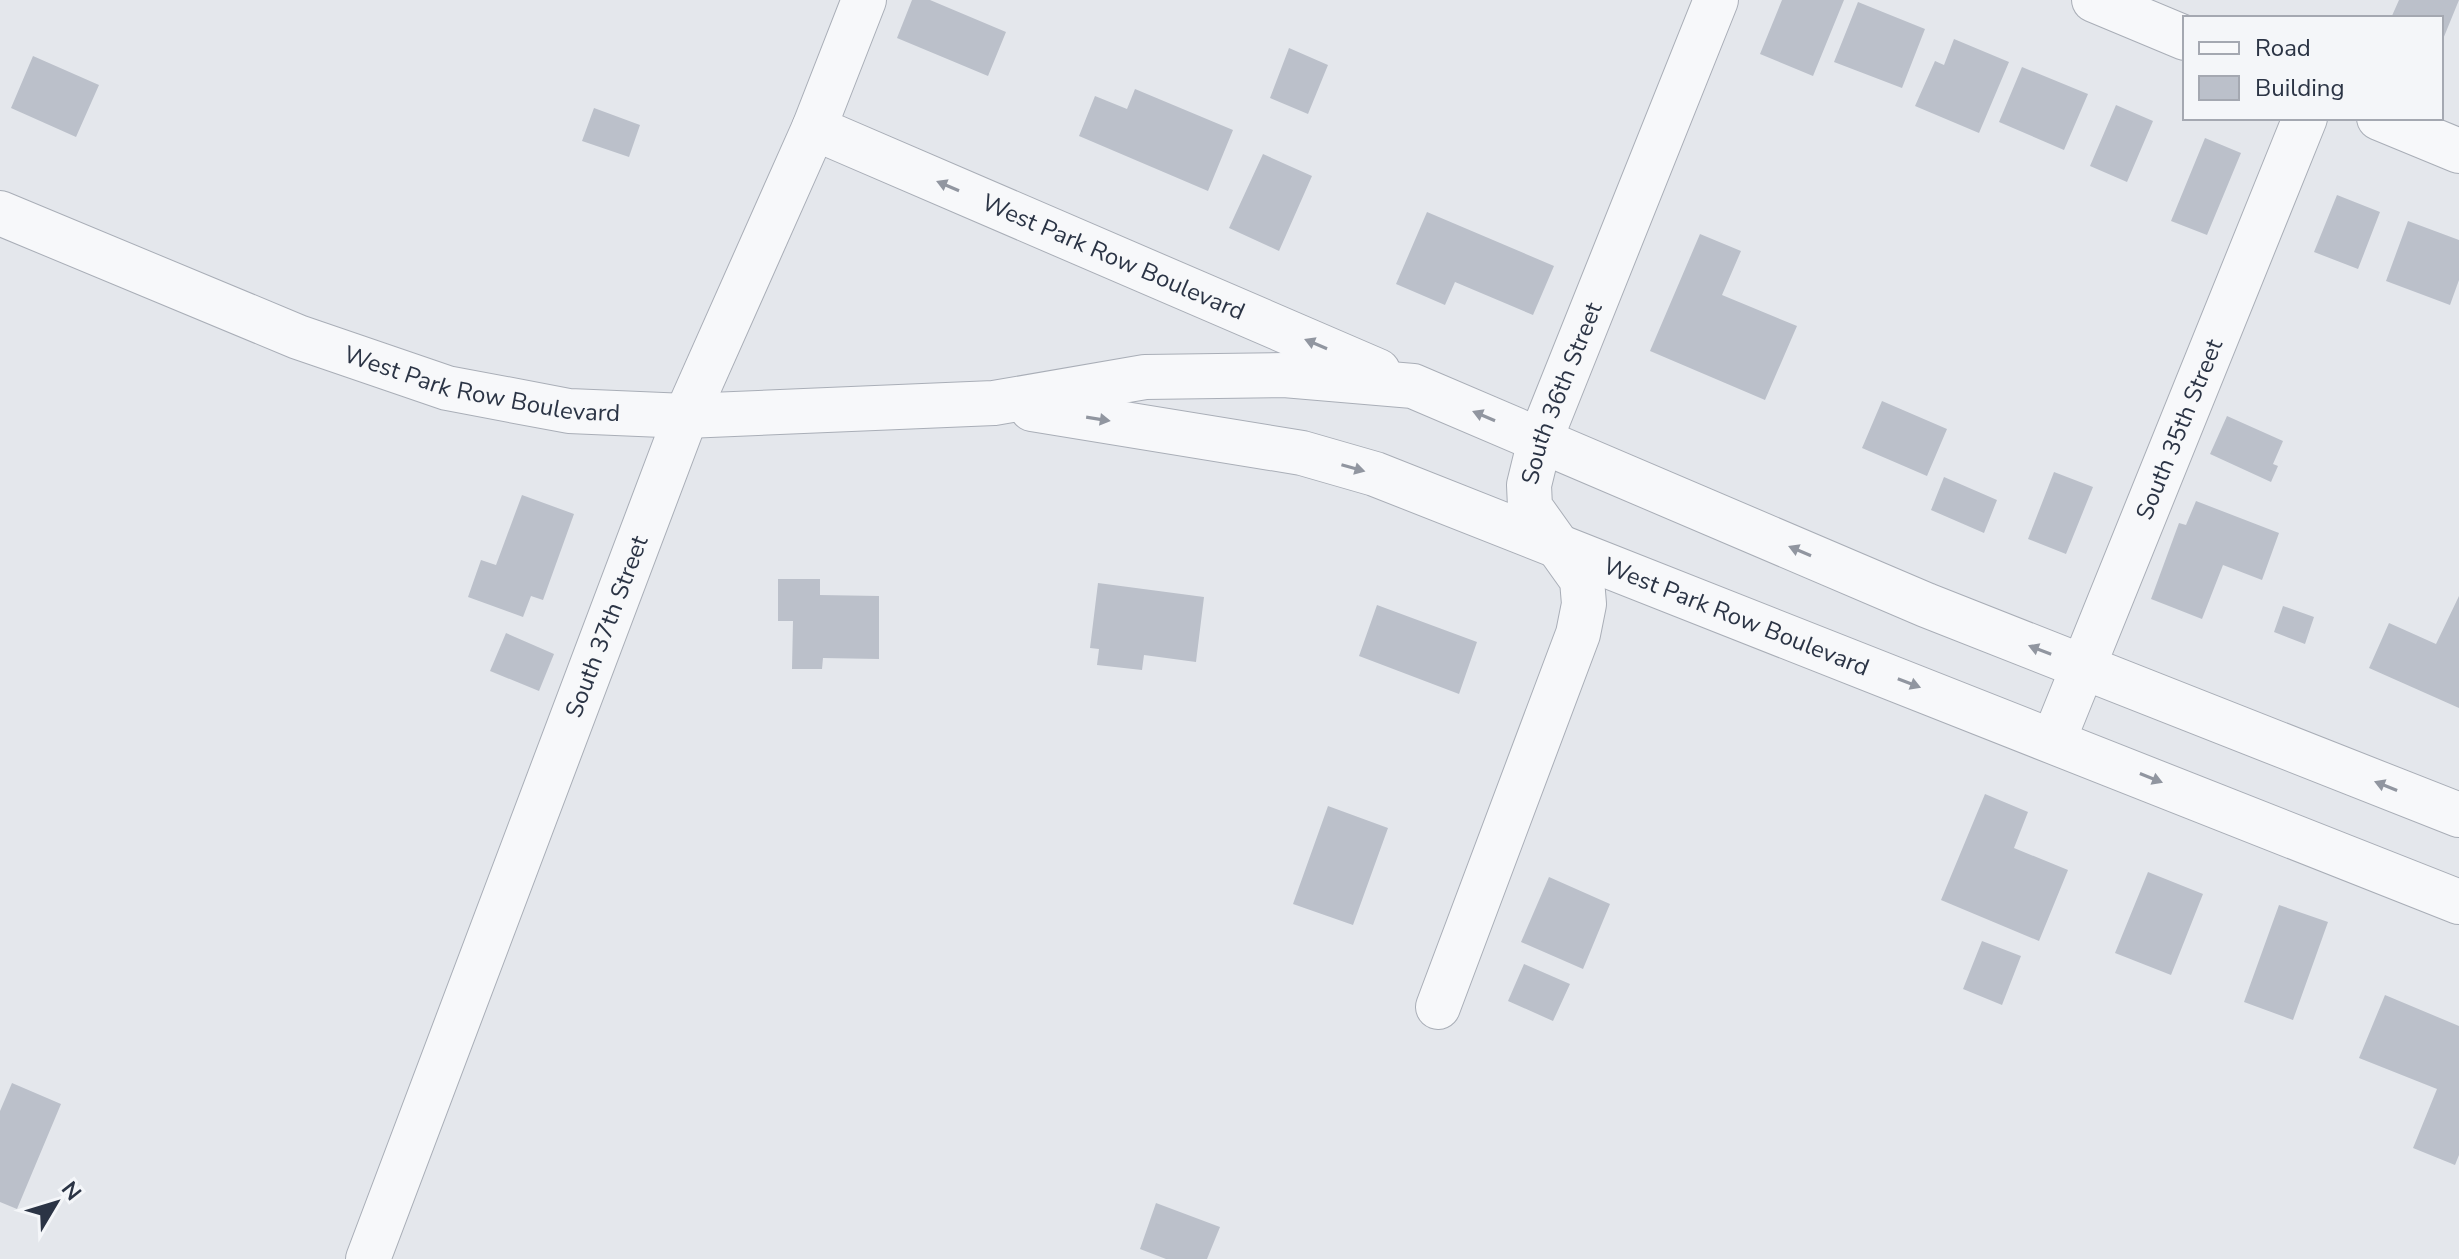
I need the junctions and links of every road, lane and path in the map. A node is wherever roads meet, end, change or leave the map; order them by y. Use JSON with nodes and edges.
{"nodes":[{"id":1,"x":864,"y":0,"type":"edge"},
{"id":2,"x":1716,"y":0,"type":"edge"},
{"id":3,"x":2094,"y":0,"type":"edge"},
{"id":4,"x":2183,"y":37,"type":"edge"},
{"id":5,"x":2304,"y":120,"type":"edge"},
{"id":6,"x":2384,"y":120,"type":"edge"},
{"id":7,"x":814,"y":128,"type":"junction"},
{"id":8,"x":2459,"y":151,"type":"edge"},
{"id":9,"x":0,"y":213,"type":"edge"},
{"id":10,"x":1413,"y":386,"type":"junction"},
{"id":11,"x":994,"y":403,"type":"junction"},
{"id":12,"x":686,"y":416,"type":"junction"},
{"id":13,"x":1540,"y":440,"type":"junction"},
{"id":14,"x":1559,"y":547,"type":"junction"},
{"id":15,"x":2083,"y":666,"type":"junction"},
{"id":16,"x":2054,"y":739,"type":"junction"},
{"id":17,"x":2459,"y":815,"type":"edge"},
{"id":18,"x":2459,"y":902,"type":"edge"},
{"id":19,"x":1438,"y":1007,"type":"dead end"},
{"id":20,"x":368,"y":1259,"type":"edge"}],
"edges":[{"from":1,"to":7,"type":"street","name":"South 37th Street"},
{"from":2,"to":13,"type":"street","name":"South 36th Street"},
{"from":3,"to":4,"type":"street"},
{"from":5,"to":15,"type":"street","name":"South 35th Street"},
{"from":6,"to":8,"type":"street"},
{"from":10,"to":7,"type":"street","name":"West Park Row Boulevard","one_way":true},
{"from":7,"to":12,"type":"street","name":"South 37th Street"},
{"from":9,"to":12,"type":"street","name":"West Park Row Boulevard"},
{"from":10,"to":11,"type":"street","name":"West Park Row Boulevard"},
{"from":13,"to":10,"type":"street","name":"West Park Row Boulevard","one_way":true},
{"from":11,"to":12,"type":"street","name":"West Park Row Boulevard"},
{"from":11,"to":14,"type":"street","name":"West Park Row Boulevard","one_way":true},
{"from":12,"to":20,"type":"street","name":"South 37th Street"},
{"from":13,"to":14,"type":"street","name":"South 36th Street"},
{"from":15,"to":13,"type":"street","name":"West Park Row Boulevard","one_way":true},
{"from":14,"to":16,"type":"street","name":"West Park Row Boulevard","one_way":true},
{"from":14,"to":19,"type":"street","name":"South 36th Street"},
{"from":15,"to":16,"type":"street","name":"South 35th Street"},
{"from":17,"to":15,"type":"street","name":"West Park Row Boulevard","one_way":true},
{"from":16,"to":18,"type":"street","name":"West Park Row Boulevard","one_way":true}]}
